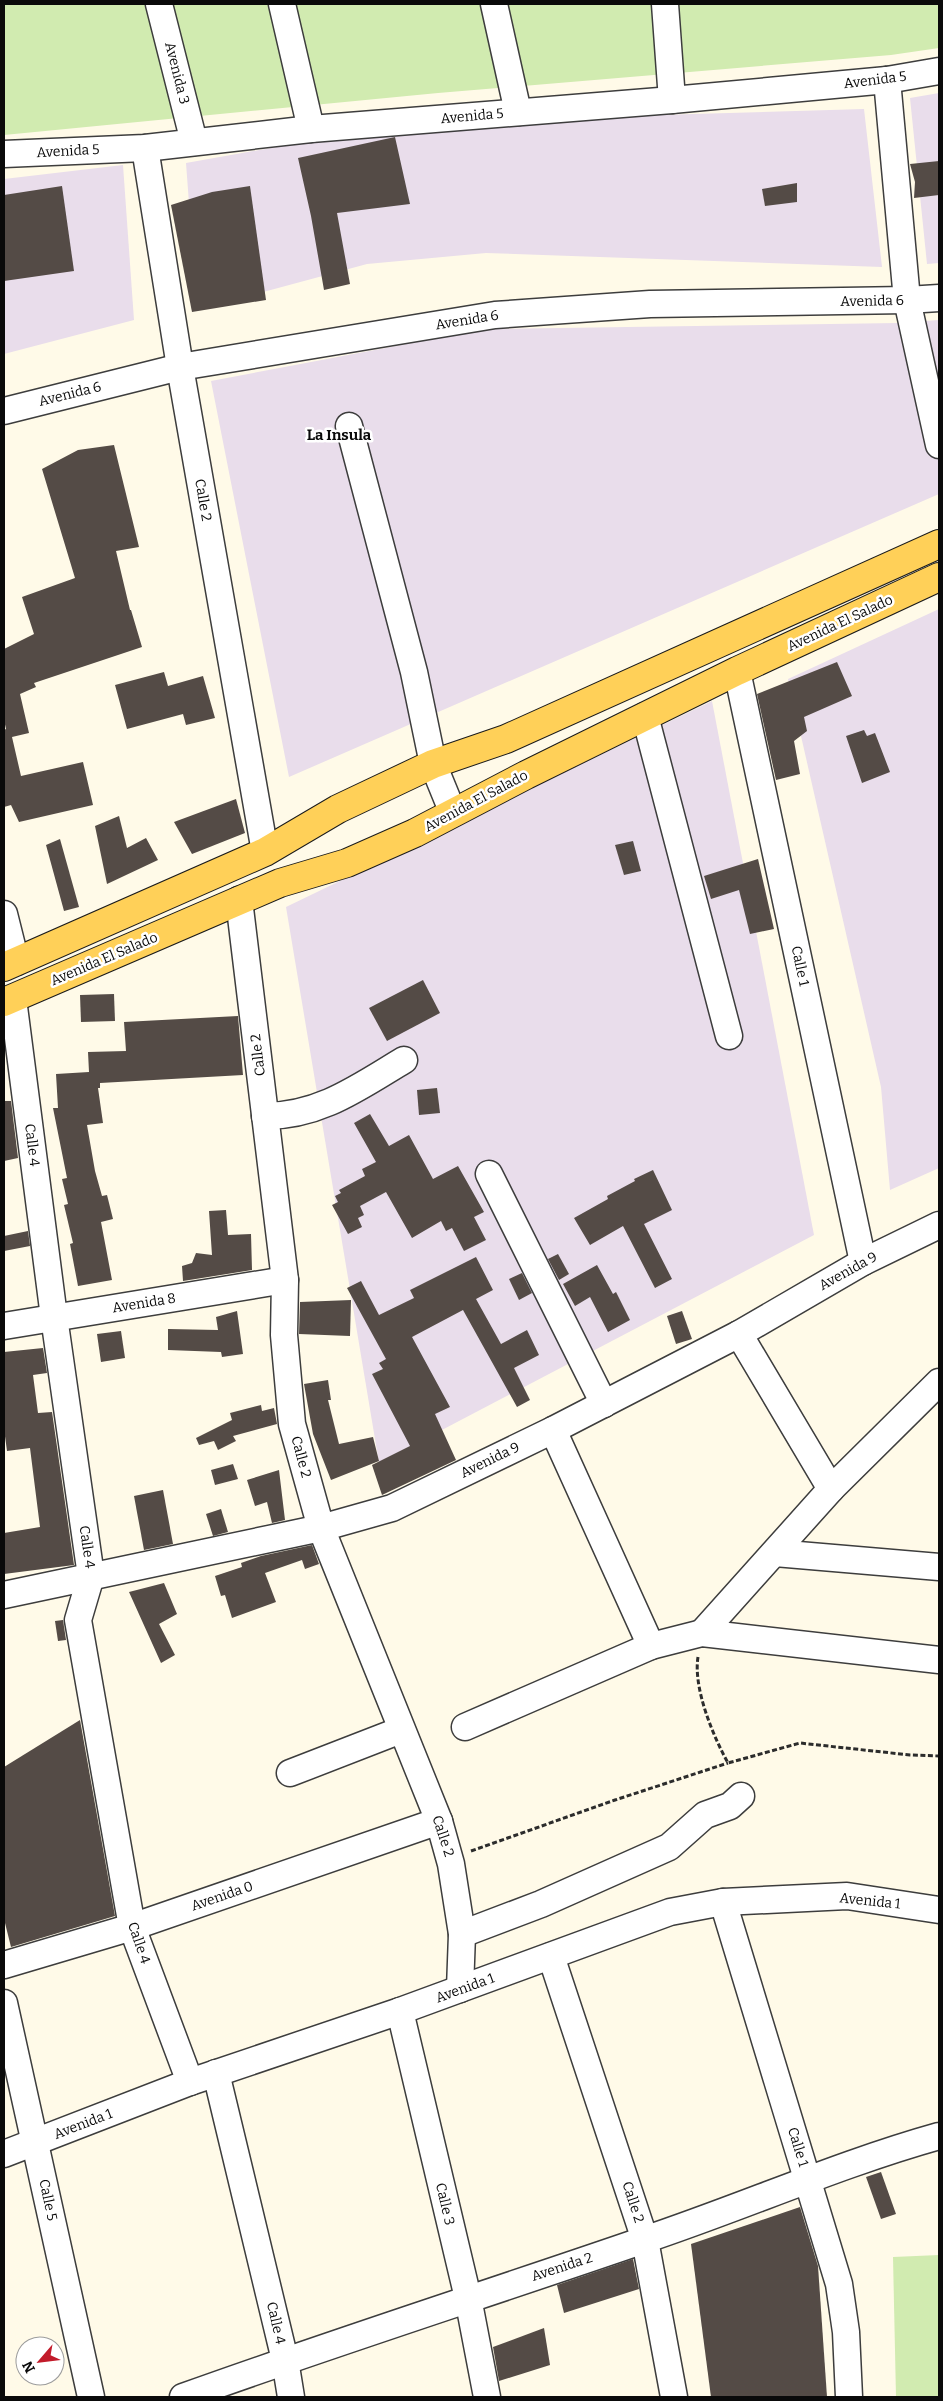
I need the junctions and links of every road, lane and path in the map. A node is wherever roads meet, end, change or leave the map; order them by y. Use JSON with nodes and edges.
{"nodes":[{"id":1,"x":160,"y":4,"type":"edge"},
{"id":2,"x":282,"y":4,"type":"edge"},
{"id":3,"x":494,"y":4,"type":"edge"},
{"id":4,"x":665,"y":4,"type":"edge"},
{"id":5,"x":939,"y":71,"type":"edge"},
{"id":6,"x":886,"y":80,"type":"junction"},
{"id":7,"x":672,"y":100,"type":"junction"},
{"id":8,"x":518,"y":112,"type":"junction"},
{"id":9,"x":311,"y":129,"type":"junction"},
{"id":10,"x":194,"y":142,"type":"junction"},
{"id":11,"x":145,"y":148,"type":"junction"},
{"id":12,"x":4,"y":154,"type":"edge"},
{"id":13,"x":939,"y":298,"type":"edge"},
{"id":14,"x":907,"y":300,"type":"junction"},
{"id":15,"x":180,"y":367,"type":"junction"},
{"id":16,"x":4,"y":411,"type":"edge"},
{"id":17,"x":349,"y":426,"type":"dead end"},
{"id":18,"x":939,"y":445,"type":"edge"},
{"id":19,"x":939,"y":544,"type":"edge"},
{"id":20,"x":939,"y":577,"type":"edge"},
{"id":21,"x":737,"y":671,"type":"junction"},
{"id":22,"x":646,"y":716,"type":"junction"},
{"id":23,"x":433,"y":764,"type":"junction"},
{"id":24,"x":453,"y":813,"type":"junction"},
{"id":25,"x":265,"y":852,"type":"junction"},
{"id":26,"x":239,"y":900,"type":"junction"},
{"id":27,"x":4,"y":914,"type":"edge"},
{"id":28,"x":10,"y":965,"type":"edge"},
{"id":29,"x":8,"y":1000,"type":"edge"},
{"id":30,"x":729,"y":1036,"type":"dead end"},
{"id":31,"x":404,"y":1060,"type":"dead end"},
{"id":32,"x":265,"y":1116,"type":"junction"},
{"id":33,"x":489,"y":1174,"type":"dead end"},
{"id":34,"x":939,"y":1225,"type":"edge"},
{"id":35,"x":863,"y":1262,"type":"junction"},
{"id":36,"x":285,"y":1280,"type":"junction"},
{"id":37,"x":54,"y":1318,"type":"junction"},
{"id":38,"x":4,"y":1326,"type":"edge"},
{"id":39,"x":739,"y":1334,"type":"junction"},
{"id":40,"x":939,"y":1382,"type":"edge"},
{"id":41,"x":604,"y":1404,"type":"junction"},
{"id":42,"x":553,"y":1430,"type":"junction"},
{"id":43,"x":831,"y":1489,"type":"junction"},
{"id":44,"x":321,"y":1528,"type":"junction"},
{"id":45,"x":774,"y":1553,"type":"junction"},
{"id":46,"x":939,"y":1567,"type":"edge"},
{"id":47,"x":91,"y":1576,"type":"junction"},
{"id":48,"x":4,"y":1594,"type":"edge"},
{"id":49,"x":702,"y":1633,"type":"junction"},
{"id":50,"x":652,"y":1646,"type":"junction"},
{"id":51,"x":939,"y":1660,"type":"edge"},
{"id":52,"x":465,"y":1726,"type":"dead end"},
{"id":53,"x":401,"y":1730,"type":"junction"},
{"id":54,"x":939,"y":1756,"type":"edge"},
{"id":55,"x":728,"y":1763,"type":"junction"},
{"id":56,"x":290,"y":1774,"type":"dead end"},
{"id":57,"x":741,"y":1796,"type":"dead end"},
{"id":58,"x":439,"y":1821,"type":"junction"},
{"id":59,"x":450,"y":1859,"type":"junction"},
{"id":60,"x":723,"y":1902,"type":"junction"},
{"id":61,"x":939,"y":1910,"type":"edge"},
{"id":62,"x":132,"y":1927,"type":"junction"},
{"id":63,"x":462,"y":1934,"type":"junction"},
{"id":64,"x":551,"y":1956,"type":"junction"},
{"id":65,"x":4,"y":1965,"type":"edge"},
{"id":66,"x":460,"y":1989,"type":"junction"},
{"id":67,"x":4,"y":2003,"type":"edge"},
{"id":68,"x":400,"y":2011,"type":"junction"},
{"id":69,"x":216,"y":2073,"type":"junction"},
{"id":70,"x":190,"y":2082,"type":"junction"},
{"id":71,"x":939,"y":2136,"type":"edge"},
{"id":72,"x":36,"y":2142,"type":"junction"},
{"id":73,"x":4,"y":2154,"type":"edge"},
{"id":74,"x":808,"y":2179,"type":"junction"},
{"id":75,"x":645,"y":2240,"type":"junction"},
{"id":76,"x":468,"y":2298,"type":"junction"},
{"id":77,"x":285,"y":2360,"type":"junction"},
{"id":78,"x":91,"y":2397,"type":"edge"},
{"id":79,"x":183,"y":2397,"type":"edge"},
{"id":80,"x":291,"y":2397,"type":"edge"},
{"id":81,"x":487,"y":2397,"type":"edge"},
{"id":82,"x":674,"y":2397,"type":"edge"},
{"id":83,"x":849,"y":2397,"type":"edge"}],
"edges":[{"from":1,"to":10,"type":"street","name":"Avenida 3"},
{"from":2,"to":9,"type":"street"},
{"from":3,"to":8,"type":"street"},
{"from":4,"to":7,"type":"street"},
{"from":5,"to":6,"type":"street","name":"Avenida 5"},
{"from":6,"to":7,"type":"street","name":"Avenida 5"},
{"from":6,"to":14,"type":"street"},
{"from":7,"to":8,"type":"street","name":"Avenida 5"},
{"from":8,"to":9,"type":"street","name":"Avenida 5"},
{"from":9,"to":10,"type":"street","name":"Avenida 5"},
{"from":10,"to":11,"type":"street","name":"Avenida 5"},
{"from":11,"to":12,"type":"street","name":"Avenida 5"},
{"from":11,"to":15,"type":"street","name":"Calle 2"},
{"from":13,"to":14,"type":"street","name":"Avenida 6"},
{"from":14,"to":15,"type":"street","name":"Avenida 6"},
{"from":14,"to":18,"type":"street"},
{"from":15,"to":16,"type":"street","name":"Avenida 6"},
{"from":15,"to":25,"type":"street","name":"Calle 2"},
{"from":17,"to":23,"type":"street"},
{"from":19,"to":23,"type":"main road"},
{"from":20,"to":21,"type":"main road","name":"Avenida El Salado"},
{"from":21,"to":22,"type":"main road","name":"Avenida El Salado"},
{"from":21,"to":35,"type":"street","name":"Calle 1"},
{"from":22,"to":24,"type":"main road","name":"Avenida El Salado"},
{"from":22,"to":30,"type":"street"},
{"from":23,"to":24,"type":"street"},
{"from":23,"to":25,"type":"main road"},
{"from":24,"to":26,"type":"main road","name":"Avenida El Salado"},
{"from":25,"to":28,"type":"main road"},
{"from":26,"to":29,"type":"main road","name":"Avenida El Salado"},
{"from":26,"to":32,"type":"street","name":"Calle 2"},
{"from":27,"to":28,"type":"street"},
{"from":29,"to":37,"type":"street","name":"Calle 4"},
{"from":31,"to":32,"type":"street"},
{"from":32,"to":36,"type":"street","name":"Calle 2"},
{"from":33,"to":41,"type":"street"},
{"from":34,"to":35,"type":"street","name":"Avenida 9"},
{"from":35,"to":39,"type":"street","name":"Avenida 9"},
{"from":36,"to":37,"type":"street","name":"Avenida 8"},
{"from":36,"to":44,"type":"street","name":"Calle 2"},
{"from":37,"to":38,"type":"street","name":"Avenida 8"},
{"from":37,"to":47,"type":"street","name":"Calle 4"},
{"from":39,"to":41,"type":"street","name":"Avenida 9"},
{"from":39,"to":43,"type":"street"},
{"from":40,"to":43,"type":"street"},
{"from":41,"to":42,"type":"street","name":"Avenida 9"},
{"from":42,"to":44,"type":"street","name":"Avenida 9"},
{"from":42,"to":50,"type":"street"},
{"from":43,"to":45,"type":"street"},
{"from":44,"to":47,"type":"street","name":"Avenida 9"},
{"from":44,"to":53,"type":"street","name":"Calle 2"},
{"from":45,"to":46,"type":"street"},
{"from":45,"to":49,"type":"street"},
{"from":47,"to":48,"type":"street","name":"Avenida 9"},
{"from":47,"to":62,"type":"street","name":"Calle 4"},
{"from":49,"to":50,"type":"street"},
{"from":49,"to":51,"type":"street"},
{"from":49,"to":55,"type":"path"},
{"from":50,"to":52,"type":"street"},
{"from":53,"to":56,"type":"street"},
{"from":53,"to":58,"type":"street","name":"Calle 2"},
{"from":54,"to":55,"type":"path"},
{"from":55,"to":59,"type":"path"},
{"from":57,"to":63,"type":"street"},
{"from":58,"to":59,"type":"street","name":"Calle 2"},
{"from":58,"to":62,"type":"street","name":"Avenida 0"},
{"from":59,"to":63,"type":"street","name":"Calle 2"},
{"from":60,"to":61,"type":"street","name":"Avenida 1"},
{"from":60,"to":64,"type":"street","name":"Avenida 1"},
{"from":60,"to":74,"type":"street","name":"Calle 1"},
{"from":62,"to":65,"type":"street","name":"Avenida 0"},
{"from":62,"to":70,"type":"street","name":"Calle 4"},
{"from":63,"to":66,"type":"street","name":"Calle 2"},
{"from":64,"to":66,"type":"street","name":"Avenida 1"},
{"from":64,"to":75,"type":"street","name":"Calle 2"},
{"from":66,"to":68,"type":"street","name":"Avenida 1"},
{"from":67,"to":72,"type":"street","name":"Calle 5"},
{"from":68,"to":69,"type":"street","name":"Avenida 1"},
{"from":68,"to":76,"type":"street","name":"Calle 3"},
{"from":69,"to":70,"type":"street","name":"Avenida 1"},
{"from":69,"to":77,"type":"street","name":"Calle 4"},
{"from":70,"to":72,"type":"street","name":"Avenida 1"},
{"from":71,"to":74,"type":"street","name":"Avenida 2"},
{"from":72,"to":73,"type":"street","name":"Avenida 1"},
{"from":72,"to":78,"type":"street","name":"Calle 5"},
{"from":74,"to":75,"type":"street","name":"Avenida 2"},
{"from":74,"to":83,"type":"street","name":"Calle 1"},
{"from":75,"to":76,"type":"street","name":"Avenida 2"},
{"from":75,"to":82,"type":"street","name":"Calle 2"},
{"from":76,"to":77,"type":"street","name":"Avenida 2"},
{"from":76,"to":81,"type":"street","name":"Calle 3"},
{"from":77,"to":79,"type":"street","name":"Avenida 2"},
{"from":77,"to":80,"type":"street","name":"Calle 4"}]}
